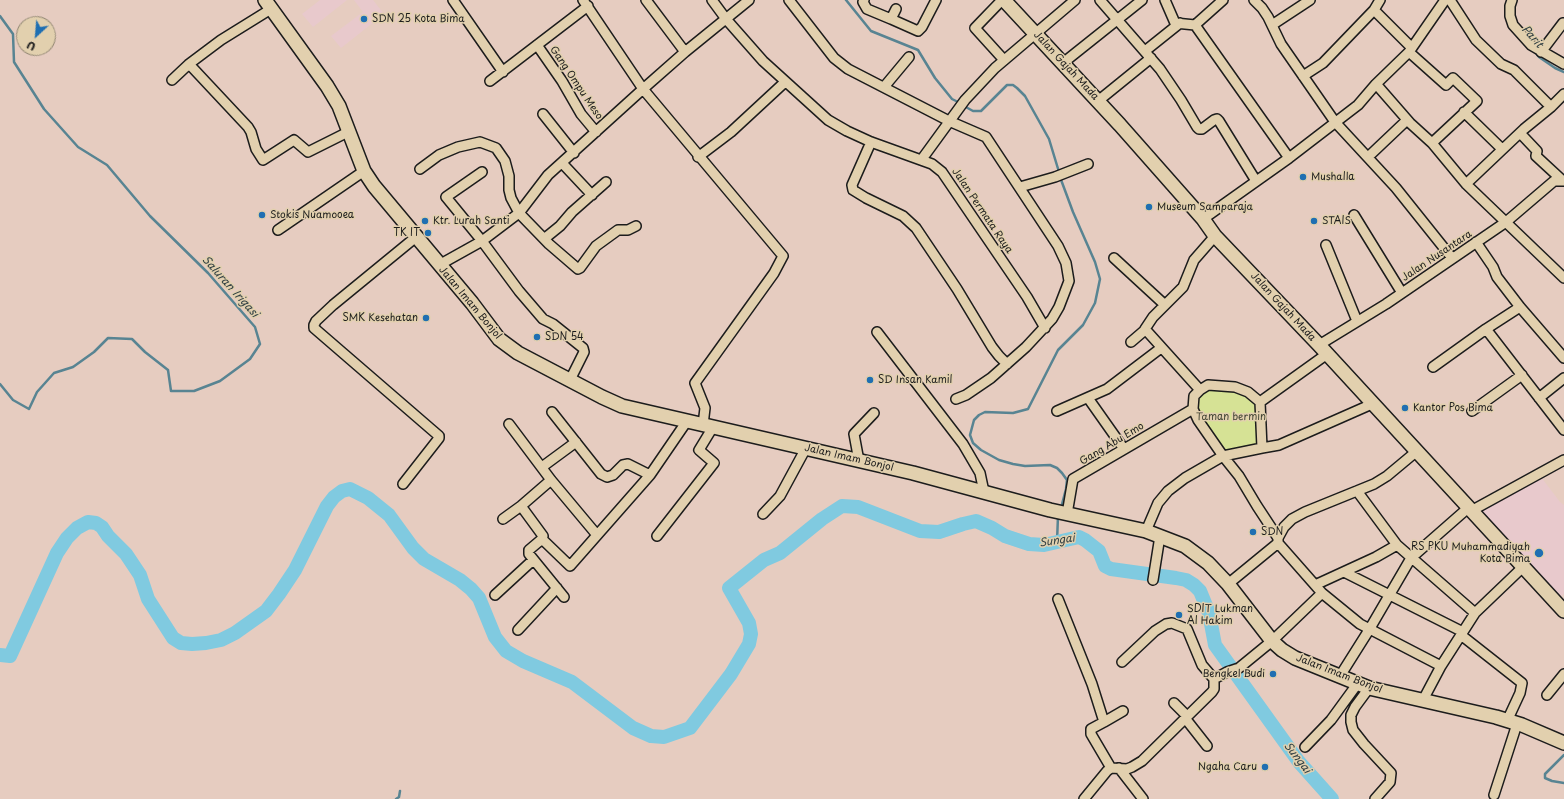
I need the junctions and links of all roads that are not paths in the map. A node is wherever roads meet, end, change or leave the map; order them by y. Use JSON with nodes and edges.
{"nodes":[{"id":1,"x":453,"y":0,"type":"edge"},
{"id":2,"x":646,"y":0,"type":"edge"},
{"id":3,"x":712,"y":0,"type":"edge"},
{"id":4,"x":749,"y":0,"type":"edge"},
{"id":5,"x":789,"y":0,"type":"edge"},
{"id":6,"x":864,"y":0,"type":"edge"},
{"id":7,"x":936,"y":0,"type":"edge"},
{"id":8,"x":1003,"y":0,"type":"edge"},
{"id":9,"x":1075,"y":0,"type":"edge"},
{"id":10,"x":1100,"y":0,"type":"edge"},
{"id":11,"x":1142,"y":0,"type":"edge"},
{"id":12,"x":1165,"y":0,"type":"edge"},
{"id":13,"x":1223,"y":0,"type":"edge"},
{"id":14,"x":1254,"y":0,"type":"edge"},
{"id":15,"x":1310,"y":0,"type":"edge"},
{"id":16,"x":1380,"y":0,"type":"edge"},
{"id":17,"x":1445,"y":0,"type":"edge"},
{"id":18,"x":1450,"y":0,"type":"edge"},
{"id":19,"x":1512,"y":0,"type":"edge"},
{"id":20,"x":586,"y":3,"type":"edge"},
{"id":21,"x":268,"y":4,"type":"edge"},
{"id":22,"x":896,"y":9,"type":"dead end"},
{"id":23,"x":1374,"y":10,"type":"junction"},
{"id":24,"x":726,"y":19,"type":"junction"},
{"id":25,"x":891,"y":19,"type":"junction"},
{"id":26,"x":1118,"y":20,"type":"junction"},
{"id":27,"x":1180,"y":23,"type":"junction"},
{"id":28,"x":1563,"y":23,"type":"edge"},
{"id":29,"x":1195,"y":25,"type":"junction"},
{"id":30,"x":1272,"y":25,"type":"junction"},
{"id":31,"x":1035,"y":33,"type":"junction"},
{"id":32,"x":537,"y":46,"type":"junction"},
{"id":33,"x":1410,"y":50,"type":"junction"},
{"id":34,"x":684,"y":52,"type":"junction"},
{"id":35,"x":1541,"y":52,"type":"junction"},
{"id":36,"x":1148,"y":54,"type":"junction"},
{"id":37,"x":909,"y":57,"type":"dead end"},
{"id":38,"x":1004,"y":60,"type":"junction"},
{"id":39,"x":1063,"y":63,"type":"junction"},
{"id":40,"x":189,"y":64,"type":"junction"},
{"id":41,"x":1564,"y":64,"type":"edge"},
{"id":42,"x":502,"y":72,"type":"junction"},
{"id":43,"x":1303,"y":76,"type":"junction"},
{"id":44,"x":172,"y":80,"type":"dead end"},
{"id":45,"x":490,"y":81,"type":"dead end"},
{"id":46,"x":785,"y":82,"type":"junction"},
{"id":47,"x":1376,"y":84,"type":"junction"},
{"id":48,"x":884,"y":87,"type":"junction"},
{"id":49,"x":642,"y":89,"type":"junction"},
{"id":50,"x":1564,"y":94,"type":"edge"},
{"id":51,"x":1098,"y":100,"type":"junction"},
{"id":52,"x":1551,"y":107,"type":"junction"},
{"id":53,"x":1464,"y":112,"type":"junction"},
{"id":54,"x":544,"y":114,"type":"dead end"},
{"id":55,"x":1407,"y":120,"type":"junction"},
{"id":56,"x":949,"y":121,"type":"junction"},
{"id":57,"x":1335,"y":122,"type":"junction"},
{"id":58,"x":348,"y":132,"type":"junction"},
{"id":59,"x":596,"y":132,"type":"junction"},
{"id":60,"x":1520,"y":133,"type":"junction"},
{"id":61,"x":870,"y":142,"type":"junction"},
{"id":62,"x":1432,"y":143,"type":"junction"},
{"id":63,"x":1502,"y":149,"type":"junction"},
{"id":64,"x":574,"y":153,"type":"junction"},
{"id":65,"x":698,"y":156,"type":"junction"},
{"id":66,"x":1368,"y":157,"type":"junction"},
{"id":67,"x":1289,"y":158,"type":"junction"},
{"id":68,"x":922,"y":159,"type":"junction"},
{"id":69,"x":562,"y":163,"type":"junction"},
{"id":70,"x":1088,"y":164,"type":"dead end"},
{"id":71,"x":420,"y":169,"type":"dead end"},
{"id":72,"x":364,"y":171,"type":"junction"},
{"id":73,"x":482,"y":172,"type":"dead end"},
{"id":74,"x":1256,"y":181,"type":"junction"},
{"id":75,"x":1563,"y":181,"type":"edge"},
{"id":76,"x":606,"y":182,"type":"dead end"},
{"id":77,"x":1466,"y":184,"type":"junction"},
{"id":78,"x":1020,"y":187,"type":"junction"},
{"id":79,"x":592,"y":195,"type":"junction"},
{"id":80,"x":519,"y":214,"type":"junction"},
{"id":81,"x":1354,"y":215,"type":"dead end"},
{"id":82,"x":1203,"y":218,"type":"junction"},
{"id":83,"x":1506,"y":222,"type":"junction"},
{"id":84,"x":636,"y":226,"type":"dead end"},
{"id":85,"x":278,"y":230,"type":"dead end"},
{"id":86,"x":1216,"y":236,"type":"junction"},
{"id":87,"x":416,"y":237,"type":"junction"},
{"id":88,"x":544,"y":239,"type":"junction"},
{"id":89,"x":482,"y":241,"type":"junction"},
{"id":90,"x":1476,"y":242,"type":"junction"},
{"id":91,"x":1326,"y":245,"type":"dead end"},
{"id":92,"x":1114,"y":258,"type":"dead end"},
{"id":93,"x":1452,"y":258,"type":"junction"},
{"id":94,"x":439,"y":265,"type":"junction"},
{"id":95,"x":1564,"y":278,"type":"edge"},
{"id":96,"x":1402,"y":293,"type":"junction"},
{"id":97,"x":1165,"y":304,"type":"junction"},
{"id":98,"x":1520,"y":307,"type":"junction"},
{"id":99,"x":1357,"y":321,"type":"junction"},
{"id":100,"x":1045,"y":328,"type":"junction"},
{"id":101,"x":1486,"y":329,"type":"junction"},
{"id":102,"x":1145,"y":330,"type":"junction"},
{"id":103,"x":877,"y":332,"type":"dead end"},
{"id":104,"x":1131,"y":342,"type":"dead end"},
{"id":105,"x":1161,"y":348,"type":"junction"},
{"id":106,"x":1323,"y":349,"type":"junction"},
{"id":107,"x":1564,"y":358,"type":"edge"},
{"id":108,"x":1007,"y":364,"type":"junction"},
{"id":109,"x":1433,"y":367,"type":"dead end"},
{"id":110,"x":1522,"y":375,"type":"junction"},
{"id":111,"x":1564,"y":378,"type":"edge"},
{"id":112,"x":570,"y":380,"type":"junction"},
{"id":113,"x":1200,"y":390,"type":"junction"},
{"id":114,"x":1088,"y":398,"type":"junction"},
{"id":115,"x":1539,"y":398,"type":"junction"},
{"id":116,"x":956,"y":399,"type":"dead end"},
{"id":117,"x":1260,"y":402,"type":"junction"},
{"id":118,"x":1372,"y":404,"type":"junction"},
{"id":119,"x":1193,"y":409,"type":"junction"},
{"id":120,"x":1057,"y":411,"type":"dead end"},
{"id":121,"x":1472,"y":411,"type":"dead end"},
{"id":122,"x":552,"y":412,"type":"dead end"},
{"id":123,"x":874,"y":413,"type":"dead end"},
{"id":124,"x":686,"y":421,"type":"junction"},
{"id":125,"x":509,"y":424,"type":"dead end"},
{"id":126,"x":708,"y":426,"type":"junction"},
{"id":127,"x":1564,"y":430,"type":"edge"},
{"id":128,"x":576,"y":442,"type":"junction"},
{"id":129,"x":806,"y":448,"type":"junction"},
{"id":130,"x":1262,"y":448,"type":"junction"},
{"id":131,"x":1124,"y":449,"type":"junction"},
{"id":132,"x":1417,"y":451,"type":"junction"},
{"id":133,"x":1223,"y":456,"type":"junction"},
{"id":134,"x":1564,"y":460,"type":"edge"},
{"id":135,"x":859,"y":461,"type":"junction"},
{"id":136,"x":542,"y":467,"type":"junction"},
{"id":137,"x":650,"y":475,"type":"junction"},
{"id":138,"x":551,"y":480,"type":"junction"},
{"id":139,"x":402,"y":484,"type":"dead end"},
{"id":140,"x":984,"y":492,"type":"junction"},
{"id":141,"x":1356,"y":492,"type":"junction"},
{"id":142,"x":521,"y":506,"type":"junction"},
{"id":143,"x":1470,"y":510,"type":"junction"},
{"id":144,"x":1061,"y":513,"type":"junction"},
{"id":145,"x":763,"y":514,"type":"dead end"},
{"id":146,"x":503,"y":519,"type":"dead end"},
{"id":147,"x":1146,"y":531,"type":"junction"},
{"id":148,"x":597,"y":535,"type":"junction"},
{"id":149,"x":658,"y":536,"type":"dead end"},
{"id":150,"x":1160,"y":536,"type":"junction"},
{"id":151,"x":542,"y":539,"type":"junction"},
{"id":152,"x":1278,"y":540,"type":"junction"},
{"id":153,"x":1397,"y":545,"type":"junction"},
{"id":154,"x":1411,"y":558,"type":"junction"},
{"id":155,"x":533,"y":560,"type":"junction"},
{"id":156,"x":1523,"y":567,"type":"junction"},
{"id":157,"x":1344,"y":572,"type":"junction"},
{"id":158,"x":1153,"y":580,"type":"dead end"},
{"id":159,"x":1228,"y":584,"type":"junction"},
{"id":160,"x":1316,"y":585,"type":"junction"},
{"id":161,"x":556,"y":588,"type":"junction"},
{"id":162,"x":1322,"y":593,"type":"junction"},
{"id":163,"x":495,"y":595,"type":"dead end"},
{"id":164,"x":1389,"y":595,"type":"junction"},
{"id":165,"x":564,"y":597,"type":"dead end"},
{"id":166,"x":1058,"y":600,"type":"dead end"},
{"id":167,"x":1562,"y":604,"type":"edge"},
{"id":168,"x":1475,"y":612,"type":"junction"},
{"id":169,"x":518,"y":630,"type":"dead end"},
{"id":170,"x":1369,"y":630,"type":"junction"},
{"id":171,"x":1462,"y":634,"type":"junction"},
{"id":172,"x":1272,"y":641,"type":"junction"},
{"id":173,"x":1122,"y":662,"type":"dead end"},
{"id":174,"x":1441,"y":666,"type":"junction"},
{"id":175,"x":1564,"y":674,"type":"edge"},
{"id":176,"x":1340,"y":676,"type":"junction"},
{"id":177,"x":1214,"y":679,"type":"junction"},
{"id":178,"x":1364,"y":686,"type":"junction"},
{"id":179,"x":1547,"y":695,"type":"dead end"},
{"id":180,"x":1423,"y":700,"type":"junction"},
{"id":181,"x":1174,"y":703,"type":"dead end"},
{"id":182,"x":1123,"y":711,"type":"dead end"},
{"id":183,"x":1186,"y":717,"type":"junction"},
{"id":184,"x":1104,"y":722,"type":"junction"},
{"id":185,"x":1512,"y":722,"type":"junction"},
{"id":186,"x":1564,"y":743,"type":"edge"},
{"id":187,"x":1207,"y":746,"type":"dead end"},
{"id":188,"x":1305,"y":747,"type":"dead end"},
{"id":189,"x":1115,"y":768,"type":"junction"},
{"id":190,"x":1494,"y":795,"type":"dead end"},
{"id":191,"x":1084,"y":799,"type":"edge"},
{"id":192,"x":1142,"y":799,"type":"edge"},
{"id":193,"x":1375,"y":799,"type":"edge"}],
"edges":[{"from":1,"to":42,"type":"street"},
{"from":2,"to":34,"type":"street"},
{"from":3,"to":24,"type":"street","name":"Jalan Permata Raya"},
{"from":4,"to":24,"type":"street"},
{"from":5,"to":48,"type":"street"},
{"from":6,"to":25,"type":"street"},
{"from":7,"to":25,"type":"street"},
{"from":8,"to":31,"type":"street","name":"Jalan Gajah Mada"},
{"from":8,"to":38,"type":"street"},
{"from":9,"to":31,"type":"street"},
{"from":10,"to":26,"type":"street"},
{"from":11,"to":26,"type":"street"},
{"from":12,"to":27,"type":"street"},
{"from":13,"to":29,"type":"street"},
{"from":14,"to":30,"type":"street"},
{"from":15,"to":30,"type":"street"},
{"from":16,"to":23,"type":"street"},
{"from":17,"to":33,"type":"street"},
{"from":18,"to":52,"type":"street"},
{"from":19,"to":35,"type":"street"},
{"from":20,"to":32,"type":"street"},
{"from":20,"to":49,"type":"street"},
{"from":21,"to":40,"type":"street"},
{"from":21,"to":58,"type":"street","name":"Jalan Imam Bonjol"},
{"from":22,"to":25,"type":"street"},
{"from":23,"to":33,"type":"street"},
{"from":23,"to":43,"type":"street"},
{"from":24,"to":34,"type":"street"},
{"from":24,"to":46,"type":"street","name":"Jalan Permata Raya"},
{"from":26,"to":36,"type":"street"},
{"from":26,"to":39,"type":"street"},
{"from":27,"to":29,"type":"street"},
{"from":27,"to":36,"type":"street"},
{"from":28,"to":35,"type":"street"},
{"from":29,"to":67,"type":"street"},
{"from":30,"to":43,"type":"street"},
{"from":31,"to":38,"type":"street"},
{"from":31,"to":39,"type":"street","name":"Jalan Gajah Mada"},
{"from":32,"to":42,"type":"street"},
{"from":32,"to":59,"type":"street","name":"Gang Ompu Meso"},
{"from":33,"to":47,"type":"street"},
{"from":33,"to":53,"type":"street"},
{"from":34,"to":49,"type":"street"},
{"from":35,"to":41,"type":"street"},
{"from":36,"to":51,"type":"street"},
{"from":36,"to":74,"type":"street"},
{"from":37,"to":48,"type":"street"},
{"from":38,"to":56,"type":"street"},
{"from":39,"to":51,"type":"street","name":"Jalan Gajah Mada"},
{"from":40,"to":44,"type":"street"},
{"from":40,"to":58,"type":"street"},
{"from":42,"to":45,"type":"street"},
{"from":43,"to":57,"type":"street"},
{"from":46,"to":61,"type":"street","name":"Jalan Permata Raya"},
{"from":46,"to":65,"type":"street"},
{"from":47,"to":55,"type":"street"},
{"from":47,"to":57,"type":"street"},
{"from":48,"to":56,"type":"street"},
{"from":49,"to":59,"type":"street"},
{"from":49,"to":65,"type":"street"},
{"from":50,"to":52,"type":"street"},
{"from":51,"to":82,"type":"street","name":"Jalan Gajah Mada"},
{"from":52,"to":60,"type":"street"},
{"from":53,"to":62,"type":"street"},
{"from":53,"to":63,"type":"street"},
{"from":54,"to":64,"type":"street"},
{"from":55,"to":62,"type":"street"},
{"from":55,"to":66,"type":"street"},
{"from":56,"to":68,"type":"street"},
{"from":56,"to":78,"type":"street"},
{"from":57,"to":66,"type":"street"},
{"from":57,"to":67,"type":"street"},
{"from":58,"to":72,"type":"street","name":"Jalan Imam Bonjol"},
{"from":59,"to":64,"type":"street"},
{"from":60,"to":63,"type":"street"},
{"from":60,"to":75,"type":"street"},
{"from":61,"to":68,"type":"street","name":"Jalan Permata Raya"},
{"from":61,"to":108,"type":"street"},
{"from":62,"to":77,"type":"street"},
{"from":63,"to":77,"type":"street"},
{"from":64,"to":69,"type":"street"},
{"from":65,"to":126,"type":"street"},
{"from":66,"to":93,"type":"street"},
{"from":67,"to":74,"type":"street"},
{"from":68,"to":100,"type":"street","name":"Jalan Permata Raya"},
{"from":69,"to":79,"type":"street"},
{"from":69,"to":80,"type":"street"},
{"from":70,"to":78,"type":"street"},
{"from":71,"to":80,"type":"street"},
{"from":72,"to":85,"type":"street"},
{"from":72,"to":87,"type":"street","name":"Jalan Imam Bonjol"},
{"from":73,"to":89,"type":"street"},
{"from":74,"to":82,"type":"street"},
{"from":75,"to":83,"type":"street","name":"Jalan Nusantara"},
{"from":76,"to":79,"type":"street"},
{"from":77,"to":83,"type":"street"},
{"from":78,"to":100,"type":"street"},
{"from":79,"to":88,"type":"street"},
{"from":80,"to":88,"type":"street"},
{"from":80,"to":89,"type":"street"},
{"from":81,"to":96,"type":"street"},
{"from":82,"to":86,"type":"street","name":"Jalan Gajah Mada"},
{"from":83,"to":90,"type":"street","name":"Jalan Nusantara"},
{"from":83,"to":95,"type":"street"},
{"from":84,"to":88,"type":"street"},
{"from":86,"to":97,"type":"street"},
{"from":86,"to":106,"type":"street","name":"Jalan Gajah Mada"},
{"from":87,"to":94,"type":"street","name":"Jalan Imam Bonjol"},
{"from":87,"to":139,"type":"street"},
{"from":89,"to":94,"type":"street"},
{"from":89,"to":112,"type":"street"},
{"from":90,"to":93,"type":"street","name":"Jalan Nusantara"},
{"from":90,"to":98,"type":"street"},
{"from":91,"to":99,"type":"street"},
{"from":92,"to":97,"type":"street"},
{"from":93,"to":96,"type":"street","name":"Jalan Nusantara"},
{"from":94,"to":112,"type":"street","name":"Jalan Imam Bonjol"},
{"from":96,"to":99,"type":"street","name":"Jalan Nusantara"},
{"from":97,"to":102,"type":"street"},
{"from":98,"to":101,"type":"street"},
{"from":98,"to":107,"type":"street"},
{"from":99,"to":106,"type":"street","name":"Jalan Nusantara"},
{"from":100,"to":108,"type":"street"},
{"from":101,"to":109,"type":"street"},
{"from":101,"to":110,"type":"street"},
{"from":102,"to":104,"type":"street"},
{"from":102,"to":105,"type":"street"},
{"from":103,"to":140,"type":"street"},
{"from":105,"to":113,"type":"street"},
{"from":105,"to":114,"type":"street"},
{"from":106,"to":117,"type":"street","name":"Jalan Nusantara"},
{"from":106,"to":118,"type":"street","name":"Jalan Gajah Mada"},
{"from":108,"to":116,"type":"street"},
{"from":110,"to":115,"type":"street"},
{"from":110,"to":121,"type":"street"},
{"from":111,"to":115,"type":"street"},
{"from":112,"to":124,"type":"street","name":"Jalan Imam Bonjol"},
{"from":113,"to":117,"type":"street"},
{"from":113,"to":119,"type":"street"},
{"from":114,"to":120,"type":"street"},
{"from":114,"to":131,"type":"street"},
{"from":115,"to":127,"type":"street"},
{"from":117,"to":130,"type":"street"},
{"from":118,"to":130,"type":"street"},
{"from":118,"to":132,"type":"street","name":"Jalan Gajah Mada"},
{"from":119,"to":131,"type":"street","name":"Gang Abu Emo"},
{"from":119,"to":133,"type":"street"},
{"from":122,"to":128,"type":"street"},
{"from":123,"to":135,"type":"street"},
{"from":124,"to":126,"type":"street","name":"Jalan Imam Bonjol"},
{"from":124,"to":137,"type":"street"},
{"from":125,"to":136,"type":"street"},
{"from":126,"to":129,"type":"street","name":"Jalan Imam Bonjol"},
{"from":126,"to":149,"type":"street"},
{"from":128,"to":136,"type":"street"},
{"from":128,"to":137,"type":"street"},
{"from":129,"to":135,"type":"street","name":"Jalan Imam Bonjol"},
{"from":129,"to":145,"type":"street"},
{"from":130,"to":133,"type":"street"},
{"from":131,"to":144,"type":"street","name":"Gang Abu Emo"},
{"from":132,"to":141,"type":"street"},
{"from":132,"to":143,"type":"street","name":"Jalan Gajah Mada"},
{"from":133,"to":147,"type":"street"},
{"from":133,"to":152,"type":"street"},
{"from":134,"to":143,"type":"street"},
{"from":135,"to":140,"type":"street","name":"Jalan Imam Bonjol"},
{"from":136,"to":138,"type":"street"},
{"from":137,"to":148,"type":"street"},
{"from":138,"to":142,"type":"street"},
{"from":138,"to":148,"type":"street"},
{"from":140,"to":144,"type":"street","name":"Jalan Imam Bonjol"},
{"from":141,"to":152,"type":"street"},
{"from":141,"to":153,"type":"street"},
{"from":142,"to":146,"type":"street"},
{"from":142,"to":151,"type":"street"},
{"from":143,"to":154,"type":"street"},
{"from":143,"to":156,"type":"street","name":"Jalan Gajah Mada"},
{"from":144,"to":147,"type":"street","name":"Jalan Imam Bonjol"},
{"from":147,"to":150,"type":"street","name":"Jalan Imam Bonjol"},
{"from":148,"to":151,"type":"street"},
{"from":150,"to":158,"type":"street"},
{"from":150,"to":159,"type":"street","name":"Jalan Imam Bonjol"},
{"from":151,"to":155,"type":"street"},
{"from":152,"to":159,"type":"street"},
{"from":152,"to":160,"type":"street"},
{"from":153,"to":154,"type":"street"},
{"from":153,"to":157,"type":"street"},
{"from":154,"to":164,"type":"street"},
{"from":154,"to":168,"type":"street"},
{"from":155,"to":161,"type":"street"},
{"from":155,"to":163,"type":"street"},
{"from":156,"to":167,"type":"street","name":"Jalan Gajah Mada"},
{"from":156,"to":168,"type":"street"},
{"from":157,"to":160,"type":"street"},
{"from":157,"to":164,"type":"street"},
{"from":159,"to":172,"type":"street","name":"Jalan Imam Bonjol"},
{"from":160,"to":162,"type":"street"},
{"from":161,"to":165,"type":"street"},
{"from":161,"to":169,"type":"street"},
{"from":162,"to":170,"type":"street"},
{"from":162,"to":172,"type":"street"},
{"from":164,"to":170,"type":"street"},
{"from":164,"to":171,"type":"street"},
{"from":166,"to":184,"type":"street"},
{"from":168,"to":171,"type":"street"},
{"from":170,"to":174,"type":"street"},
{"from":170,"to":176,"type":"street"},
{"from":171,"to":174,"type":"street"},
{"from":171,"to":185,"type":"street"},
{"from":172,"to":176,"type":"street","name":"Jalan Imam Bonjol"},
{"from":172,"to":177,"type":"street"},
{"from":173,"to":177,"type":"street"},
{"from":174,"to":180,"type":"street"},
{"from":175,"to":179,"type":"street"},
{"from":176,"to":178,"type":"street","name":"Jalan Imam Bonjol"},
{"from":177,"to":183,"type":"street"},
{"from":178,"to":180,"type":"street","name":"Jalan Imam Bonjol"},
{"from":178,"to":188,"type":"street"},
{"from":178,"to":193,"type":"street"},
{"from":180,"to":185,"type":"street","name":"Jalan Imam Bonjol"},
{"from":181,"to":183,"type":"street"},
{"from":182,"to":184,"type":"street"},
{"from":183,"to":187,"type":"street"},
{"from":183,"to":189,"type":"street"},
{"from":184,"to":189,"type":"street"},
{"from":185,"to":186,"type":"street","name":"Jalan Imam Bonjol"},
{"from":185,"to":190,"type":"street"},
{"from":189,"to":191,"type":"street"},
{"from":189,"to":192,"type":"street"}]}
